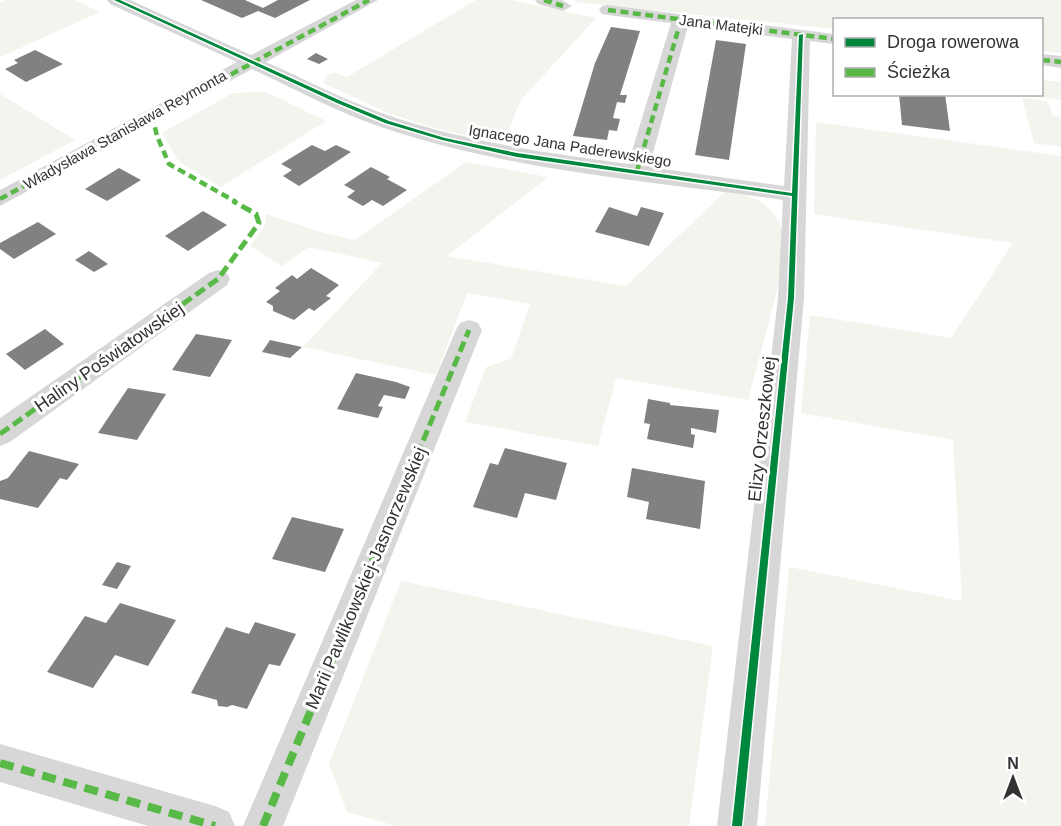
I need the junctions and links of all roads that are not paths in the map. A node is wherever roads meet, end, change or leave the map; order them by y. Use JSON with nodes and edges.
{"nodes":[{"id":1,"x":116,"y":0,"type":"edge"},
{"id":2,"x":369,"y":0,"type":"edge"},
{"id":3,"x":544,"y":0,"type":"edge"},
{"id":4,"x":563,"y":6,"type":"dead end"},
{"id":5,"x":608,"y":10,"type":"dead end"},
{"id":6,"x":681,"y":20,"type":"junction"},
{"id":7,"x":801,"y":35,"type":"junction"},
{"id":8,"x":833,"y":39,"type":"edge"},
{"id":9,"x":1043,"y":60,"type":"edge"},
{"id":10,"x":251,"y":62,"type":"junction"},
{"id":11,"x":1061,"y":62,"type":"edge"},
{"id":12,"x":637,"y":171,"type":"junction"},
{"id":13,"x":795,"y":195,"type":"junction"},
{"id":14,"x":0,"y":199,"type":"edge"},
{"id":15,"x":218,"y":279,"type":"dead end"},
{"id":16,"x":469,"y":330,"type":"dead end"},
{"id":17,"x":0,"y":434,"type":"edge"},
{"id":18,"x":0,"y":763,"type":"edge"},
{"id":19,"x":215,"y":826,"type":"edge"},
{"id":20,"x":262,"y":826,"type":"edge"},
{"id":21,"x":737,"y":826,"type":"edge"}],
"edges":[{"from":1,"to":10,"type":"street","name":"Ignacego Jana Paderewskiego"},
{"from":2,"to":10,"type":"street","name":"Władysława Stanisława Reymonta"},
{"from":3,"to":4,"type":"street"},
{"from":5,"to":6,"type":"street","name":"Jana Matejki"},
{"from":6,"to":7,"type":"street","name":"Jana Matejki"},
{"from":6,"to":12,"type":"street"},
{"from":7,"to":8,"type":"street","name":"Jana Matejki"},
{"from":7,"to":13,"type":"street","name":"Elizy Orzeszkowej"},
{"from":9,"to":11,"type":"street"},
{"from":10,"to":12,"type":"street","name":"Ignacego Jana Paderewskiego"},
{"from":10,"to":14,"type":"street","name":"Władysława Stanisława Reymonta"},
{"from":12,"to":13,"type":"street","name":"Ignacego Jana Paderewskiego"},
{"from":13,"to":21,"type":"street","name":"Elizy Orzeszkowej"},
{"from":15,"to":17,"type":"street","name":"Haliny Poświatowskiej"},
{"from":16,"to":20,"type":"street","name":"Marii Pawlikowskiej-Jasnorzewskiej"},
{"from":18,"to":19,"type":"street"}]}
